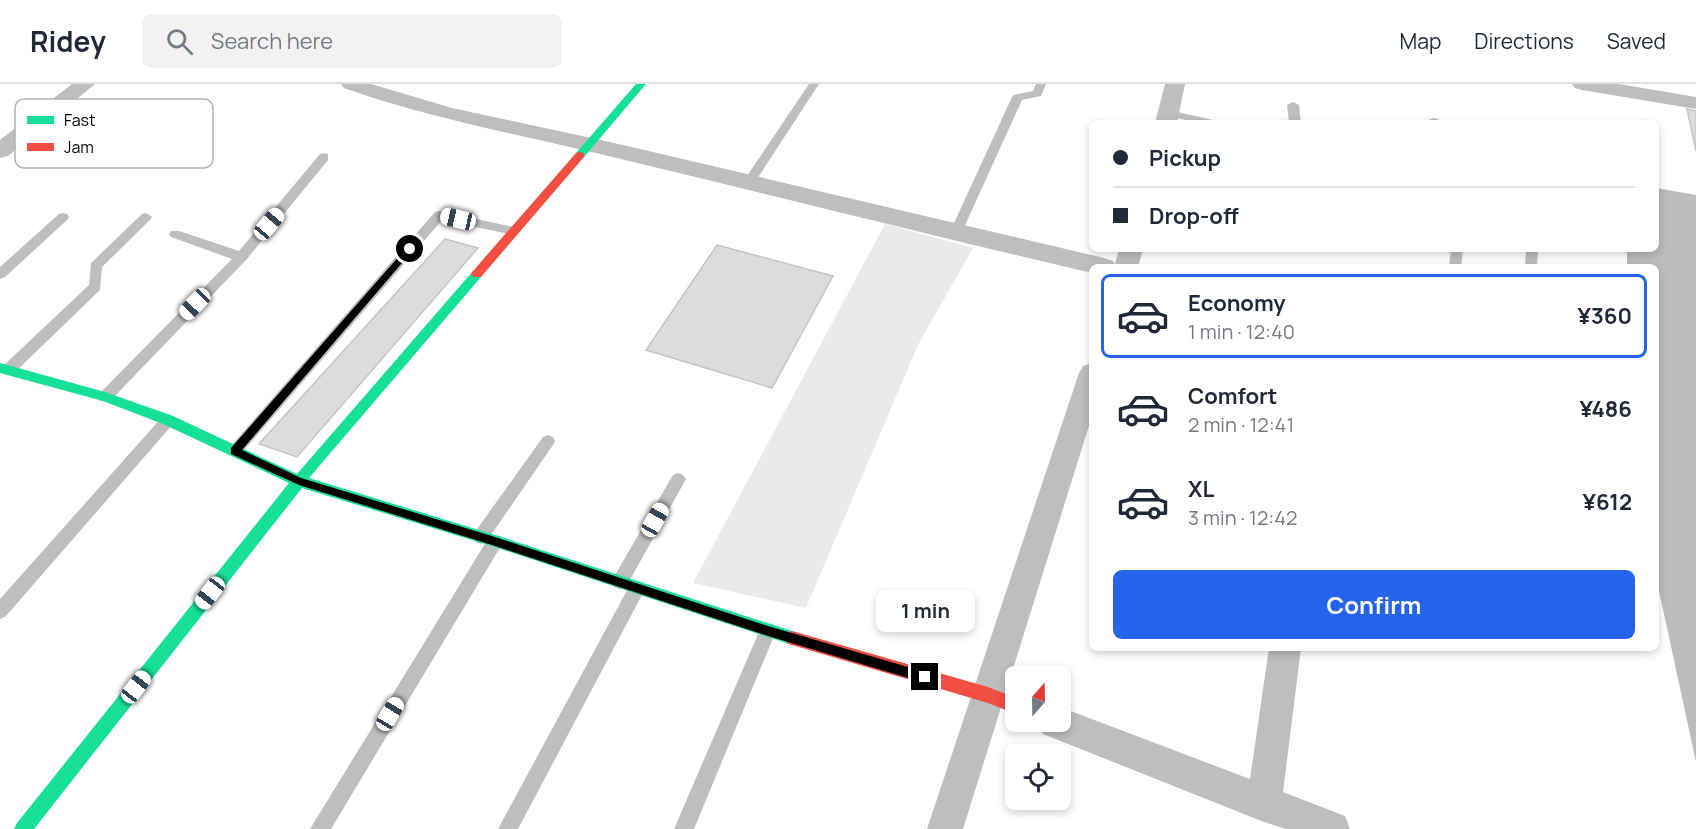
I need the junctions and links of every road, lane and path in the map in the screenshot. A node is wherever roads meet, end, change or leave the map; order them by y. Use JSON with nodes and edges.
{"nodes":[{"id":1,"x":85,"y":84,"type":"edge"},
{"id":2,"x":351,"y":84,"type":"edge"},
{"id":3,"x":641,"y":84,"type":"edge"},
{"id":4,"x":814,"y":84,"type":"edge"},
{"id":5,"x":1041,"y":84,"type":"edge"},
{"id":6,"x":1175,"y":84,"type":"edge"},
{"id":7,"x":1583,"y":84,"type":"edge"},
{"id":8,"x":66,"y":99,"type":"edge"},
{"id":9,"x":1696,"y":103,"type":"edge"},
{"id":10,"x":1293,"y":105,"type":"dead end"},
{"id":11,"x":1167,"y":118,"type":"edge"},
{"id":12,"x":1185,"y":120,"type":"edge"},
{"id":13,"x":1295,"y":120,"type":"edge"},
{"id":14,"x":15,"y":139,"type":"edge"},
{"id":15,"x":589,"y":144,"type":"junction"},
{"id":16,"x":0,"y":151,"type":"edge"},
{"id":17,"x":324,"y":158,"type":"dead end"},
{"id":18,"x":749,"y":182,"type":"junction"},
{"id":19,"x":146,"y":217,"type":"dead end"},
{"id":20,"x":63,"y":218,"type":"dead end"},
{"id":21,"x":514,"y":231,"type":"junction"},
{"id":22,"x":175,"y":234,"type":"dead end"},
{"id":23,"x":955,"y":234,"type":"junction"},
{"id":24,"x":241,"y":257,"type":"junction"},
{"id":25,"x":1090,"y":264,"type":"edge"},
{"id":26,"x":0,"y":274,"type":"edge"},
{"id":27,"x":4,"y":369,"type":"edge"},
{"id":28,"x":1089,"y":384,"type":"edge"},
{"id":29,"x":105,"y":398,"type":"junction"},
{"id":30,"x":168,"y":420,"type":"junction"},
{"id":31,"x":549,"y":441,"type":"dead end"},
{"id":32,"x":235,"y":451,"type":"junction"},
{"id":33,"x":678,"y":479,"type":"dead end"},
{"id":34,"x":299,"y":481,"type":"junction"},
{"id":35,"x":488,"y":539,"type":"junction"},
{"id":36,"x":628,"y":585,"type":"junction"},
{"id":37,"x":0,"y":611,"type":"edge"},
{"id":38,"x":768,"y":631,"type":"junction"},
{"id":39,"x":1285,"y":651,"type":"edge"},
{"id":40,"x":1002,"y":701,"type":"edge"},
{"id":41,"x":1071,"y":729,"type":"edge"},
{"id":42,"x":1264,"y":804,"type":"junction"},
{"id":43,"x":23,"y":829,"type":"edge"},
{"id":44,"x":320,"y":829,"type":"edge"},
{"id":45,"x":508,"y":829,"type":"edge"},
{"id":46,"x":684,"y":829,"type":"edge"},
{"id":47,"x":945,"y":829,"type":"edge"},
{"id":48,"x":1332,"y":829,"type":"edge"}],
"edges":[{"from":1,"to":8,"type":"street"},
{"from":2,"to":15,"type":"street"},
{"from":3,"to":15,"type":"street"},
{"from":4,"to":18,"type":"lane"},
{"from":5,"to":23,"type":"lane"},
{"from":6,"to":11,"type":"street"},
{"from":7,"to":9,"type":"street"},
{"from":10,"to":13,"type":"lane"},
{"from":11,"to":12,"type":"lane"},
{"from":14,"to":16,"type":"street"},
{"from":15,"to":18,"type":"street"},
{"from":15,"to":21,"type":"street"},
{"from":17,"to":24,"type":"lane"},
{"from":18,"to":23,"type":"street"},
{"from":19,"to":27,"type":"lane"},
{"from":20,"to":26,"type":"lane"},
{"from":21,"to":32,"type":"lane"},
{"from":21,"to":34,"type":"street"},
{"from":22,"to":24,"type":"lane"},
{"from":23,"to":25,"type":"street"},
{"from":24,"to":29,"type":"lane"},
{"from":27,"to":29,"type":"street"},
{"from":28,"to":40,"type":"street"},
{"from":29,"to":30,"type":"street"},
{"from":30,"to":32,"type":"street"},
{"from":30,"to":37,"type":"lane"},
{"from":31,"to":35,"type":"lane"},
{"from":32,"to":34,"type":"street"},
{"from":33,"to":36,"type":"lane"},
{"from":34,"to":35,"type":"street"},
{"from":34,"to":43,"type":"street"},
{"from":35,"to":36,"type":"street"},
{"from":35,"to":44,"type":"lane"},
{"from":36,"to":38,"type":"street"},
{"from":36,"to":45,"type":"lane"},
{"from":38,"to":40,"type":"street"},
{"from":38,"to":46,"type":"lane"},
{"from":39,"to":42,"type":"street"},
{"from":40,"to":47,"type":"street"},
{"from":41,"to":42,"type":"street"},
{"from":42,"to":48,"type":"street"}]}
